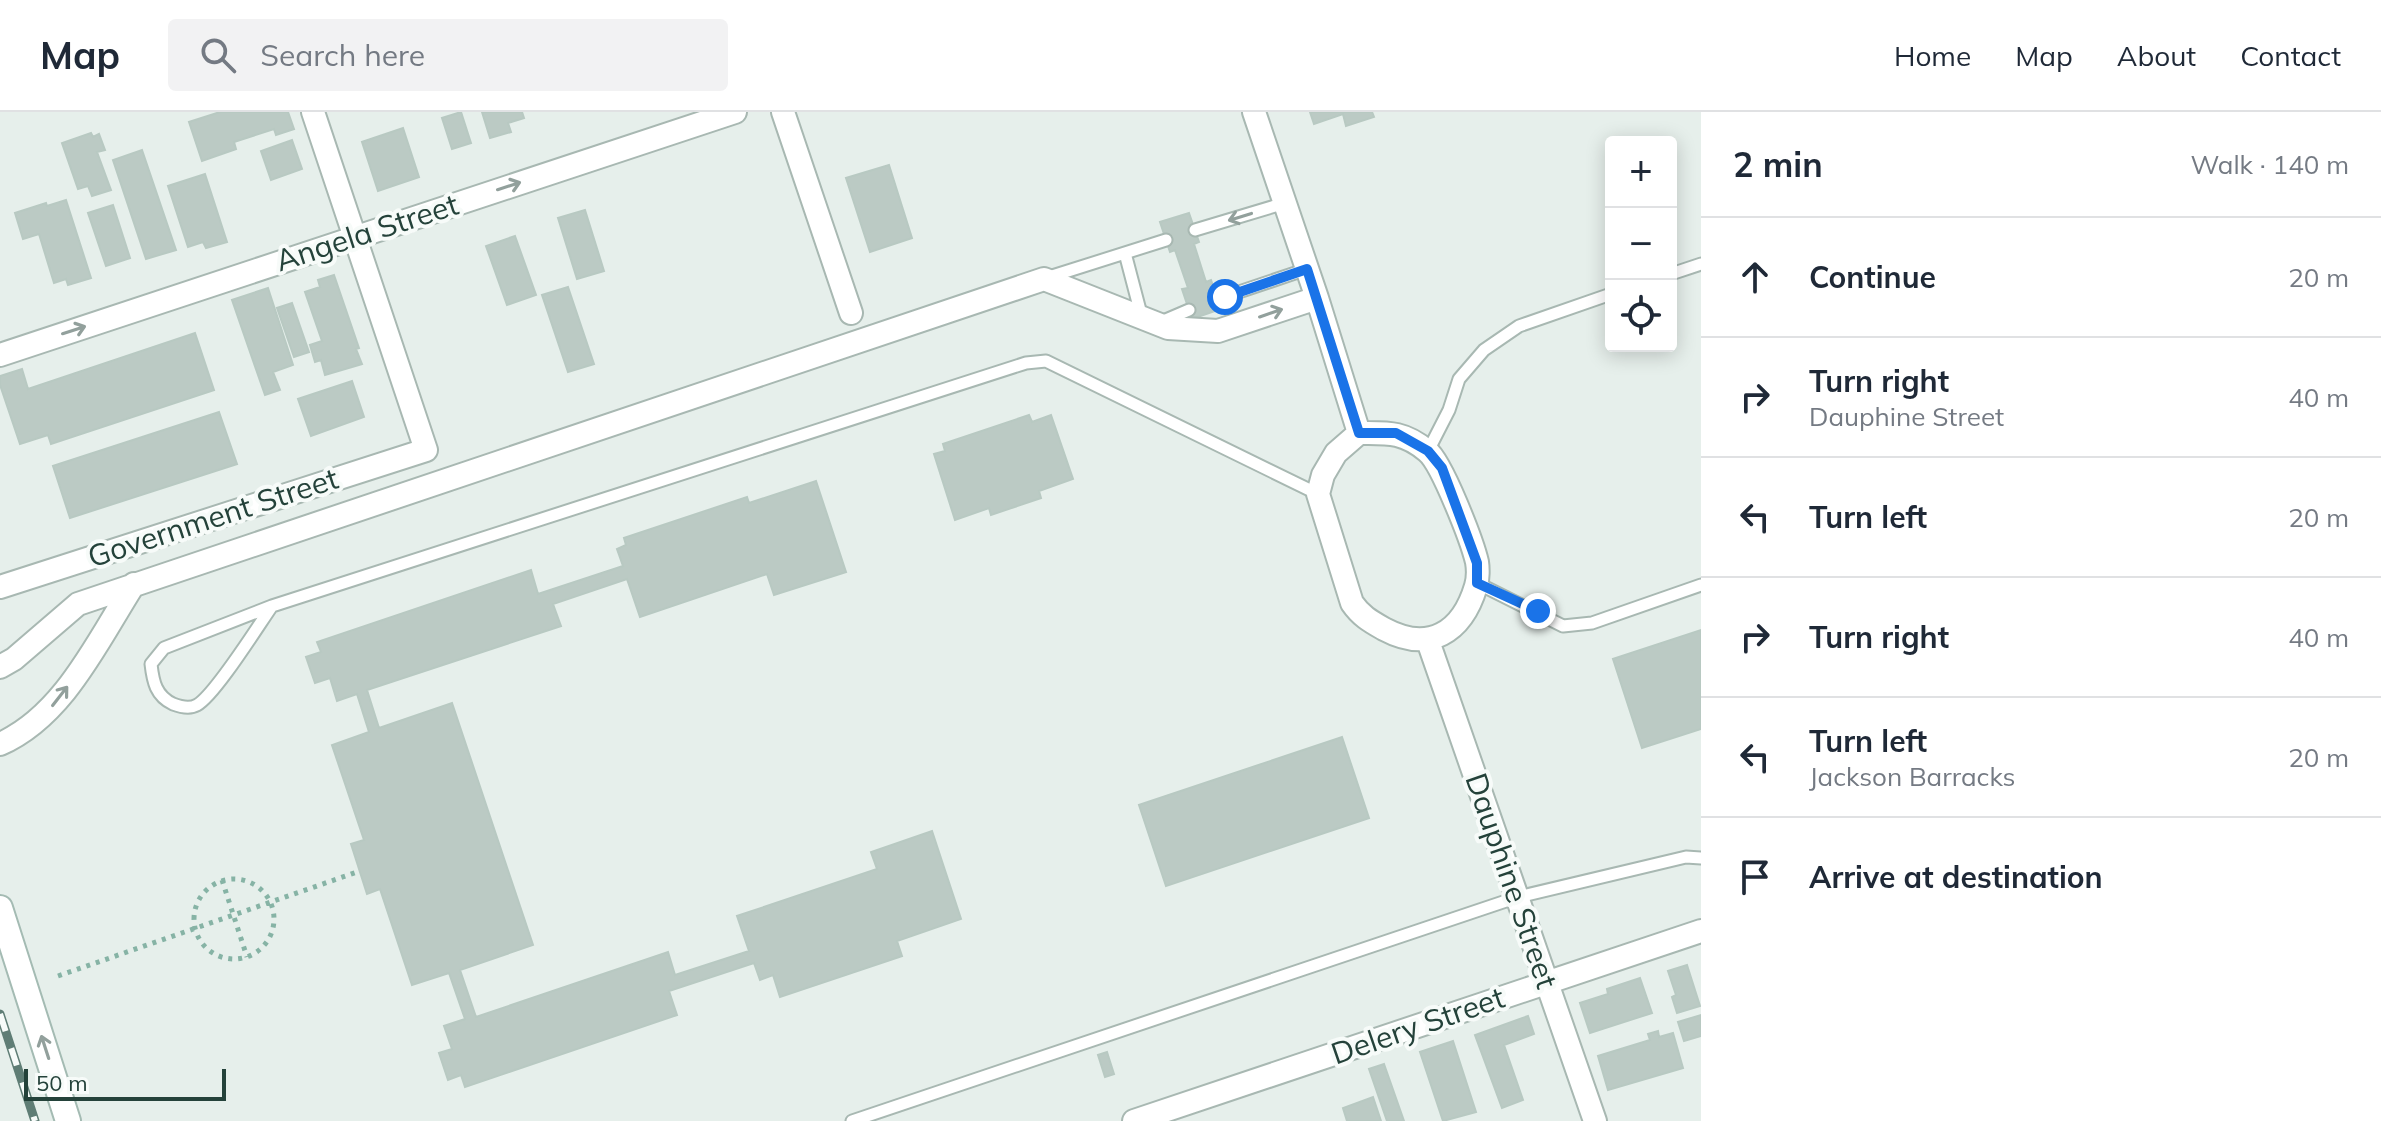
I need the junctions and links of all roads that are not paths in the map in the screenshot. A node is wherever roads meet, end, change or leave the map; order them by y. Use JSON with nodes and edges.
{"nodes":[{"id":1,"x":313,"y":112,"type":"edge"},
{"id":2,"x":735,"y":112,"type":"edge"},
{"id":3,"x":783,"y":112,"type":"edge"},
{"id":4,"x":1254,"y":112,"type":"edge"},
{"id":5,"x":1285,"y":203,"type":"junction"},
{"id":6,"x":1195,"y":230,"type":"dead end"},
{"id":7,"x":355,"y":236,"type":"junction"},
{"id":8,"x":1166,"y":240,"type":"dead end"},
{"id":9,"x":1125,"y":253,"type":"junction"},
{"id":10,"x":1701,"y":264,"type":"edge"},
{"id":11,"x":1307,"y":269,"type":"junction"},
{"id":12,"x":1677,"y":272,"type":"edge"},
{"id":13,"x":1044,"y":279,"type":"junction"},
{"id":14,"x":1605,"y":296,"type":"edge"},
{"id":15,"x":1317,"y":298,"type":"junction"},
{"id":16,"x":1218,"y":299,"type":"dead end"},
{"id":17,"x":1189,"y":310,"type":"dead end"},
{"id":18,"x":851,"y":313,"type":"dead end"},
{"id":19,"x":1150,"y":321,"type":"junction"},
{"id":20,"x":0,"y":355,"type":"edge"},
{"id":21,"x":1359,"y":433,"type":"junction"},
{"id":22,"x":1428,"y":451,"type":"junction"},
{"id":23,"x":1318,"y":494,"type":"junction"},
{"id":24,"x":1477,"y":583,"type":"junction"},
{"id":25,"x":134,"y":584,"type":"junction"},
{"id":26,"x":1701,"y":585,"type":"edge"},
{"id":27,"x":0,"y":587,"type":"edge"},
{"id":28,"x":272,"y":606,"type":"junction"},
{"id":29,"x":1428,"y":641,"type":"junction"},
{"id":30,"x":0,"y":667,"type":"edge"},
{"id":31,"x":0,"y":744,"type":"edge"},
{"id":32,"x":1701,"y":858,"type":"edge"},
{"id":33,"x":1518,"y":897,"type":"junction"},
{"id":34,"x":0,"y":908,"type":"edge"},
{"id":35,"x":1701,"y":931,"type":"edge"},
{"id":36,"x":1545,"y":983,"type":"junction"},
{"id":37,"x":68,"y":1121,"type":"edge"},
{"id":38,"x":852,"y":1121,"type":"edge"},
{"id":39,"x":1134,"y":1121,"type":"edge"},
{"id":40,"x":1595,"y":1121,"type":"edge"}],
"edges":[{"from":1,"to":7,"type":"street"},
{"from":7,"to":2,"type":"street","name":"Angela Street","one_way":true},
{"from":3,"to":18,"type":"street"},
{"from":4,"to":5,"type":"street"},
{"from":5,"to":6,"type":"lane","one_way":true},
{"from":5,"to":11,"type":"street"},
{"from":20,"to":7,"type":"street","name":"Angela Street","one_way":true},
{"from":7,"to":27,"type":"street","name":"Government Street"},
{"from":8,"to":9,"type":"lane"},
{"from":9,"to":13,"type":"lane"},
{"from":9,"to":19,"type":"lane"},
{"from":10,"to":12,"type":"lane"},
{"from":11,"to":15,"type":"street"},
{"from":11,"to":16,"type":"lane"},
{"from":13,"to":19,"type":"street"},
{"from":13,"to":25,"type":"street"},
{"from":14,"to":22,"type":"lane"},
{"from":19,"to":15,"type":"street","one_way":true},
{"from":15,"to":21,"type":"street"},
{"from":17,"to":19,"type":"lane"},
{"from":21,"to":22,"type":"street"},
{"from":21,"to":23,"type":"street"},
{"from":22,"to":24,"type":"street"},
{"from":23,"to":28,"type":"lane"},
{"from":23,"to":29,"type":"street"},
{"from":24,"to":26,"type":"lane"},
{"from":24,"to":29,"type":"street"},
{"from":25,"to":30,"type":"street"},
{"from":31,"to":25,"type":"street","one_way":true},
{"from":28,"to":28,"type":"lane"},
{"from":29,"to":33,"type":"street","name":"Dauphine Street"},
{"from":32,"to":33,"type":"lane"},
{"from":33,"to":36,"type":"street","name":"Dauphine Street"},
{"from":33,"to":38,"type":"lane"},
{"from":37,"to":34,"type":"main road","one_way":true},
{"from":35,"to":36,"type":"street","name":"Delery Street"},
{"from":36,"to":39,"type":"street","name":"Delery Street"},
{"from":36,"to":40,"type":"street","name":"Dauphine Street"}]}
